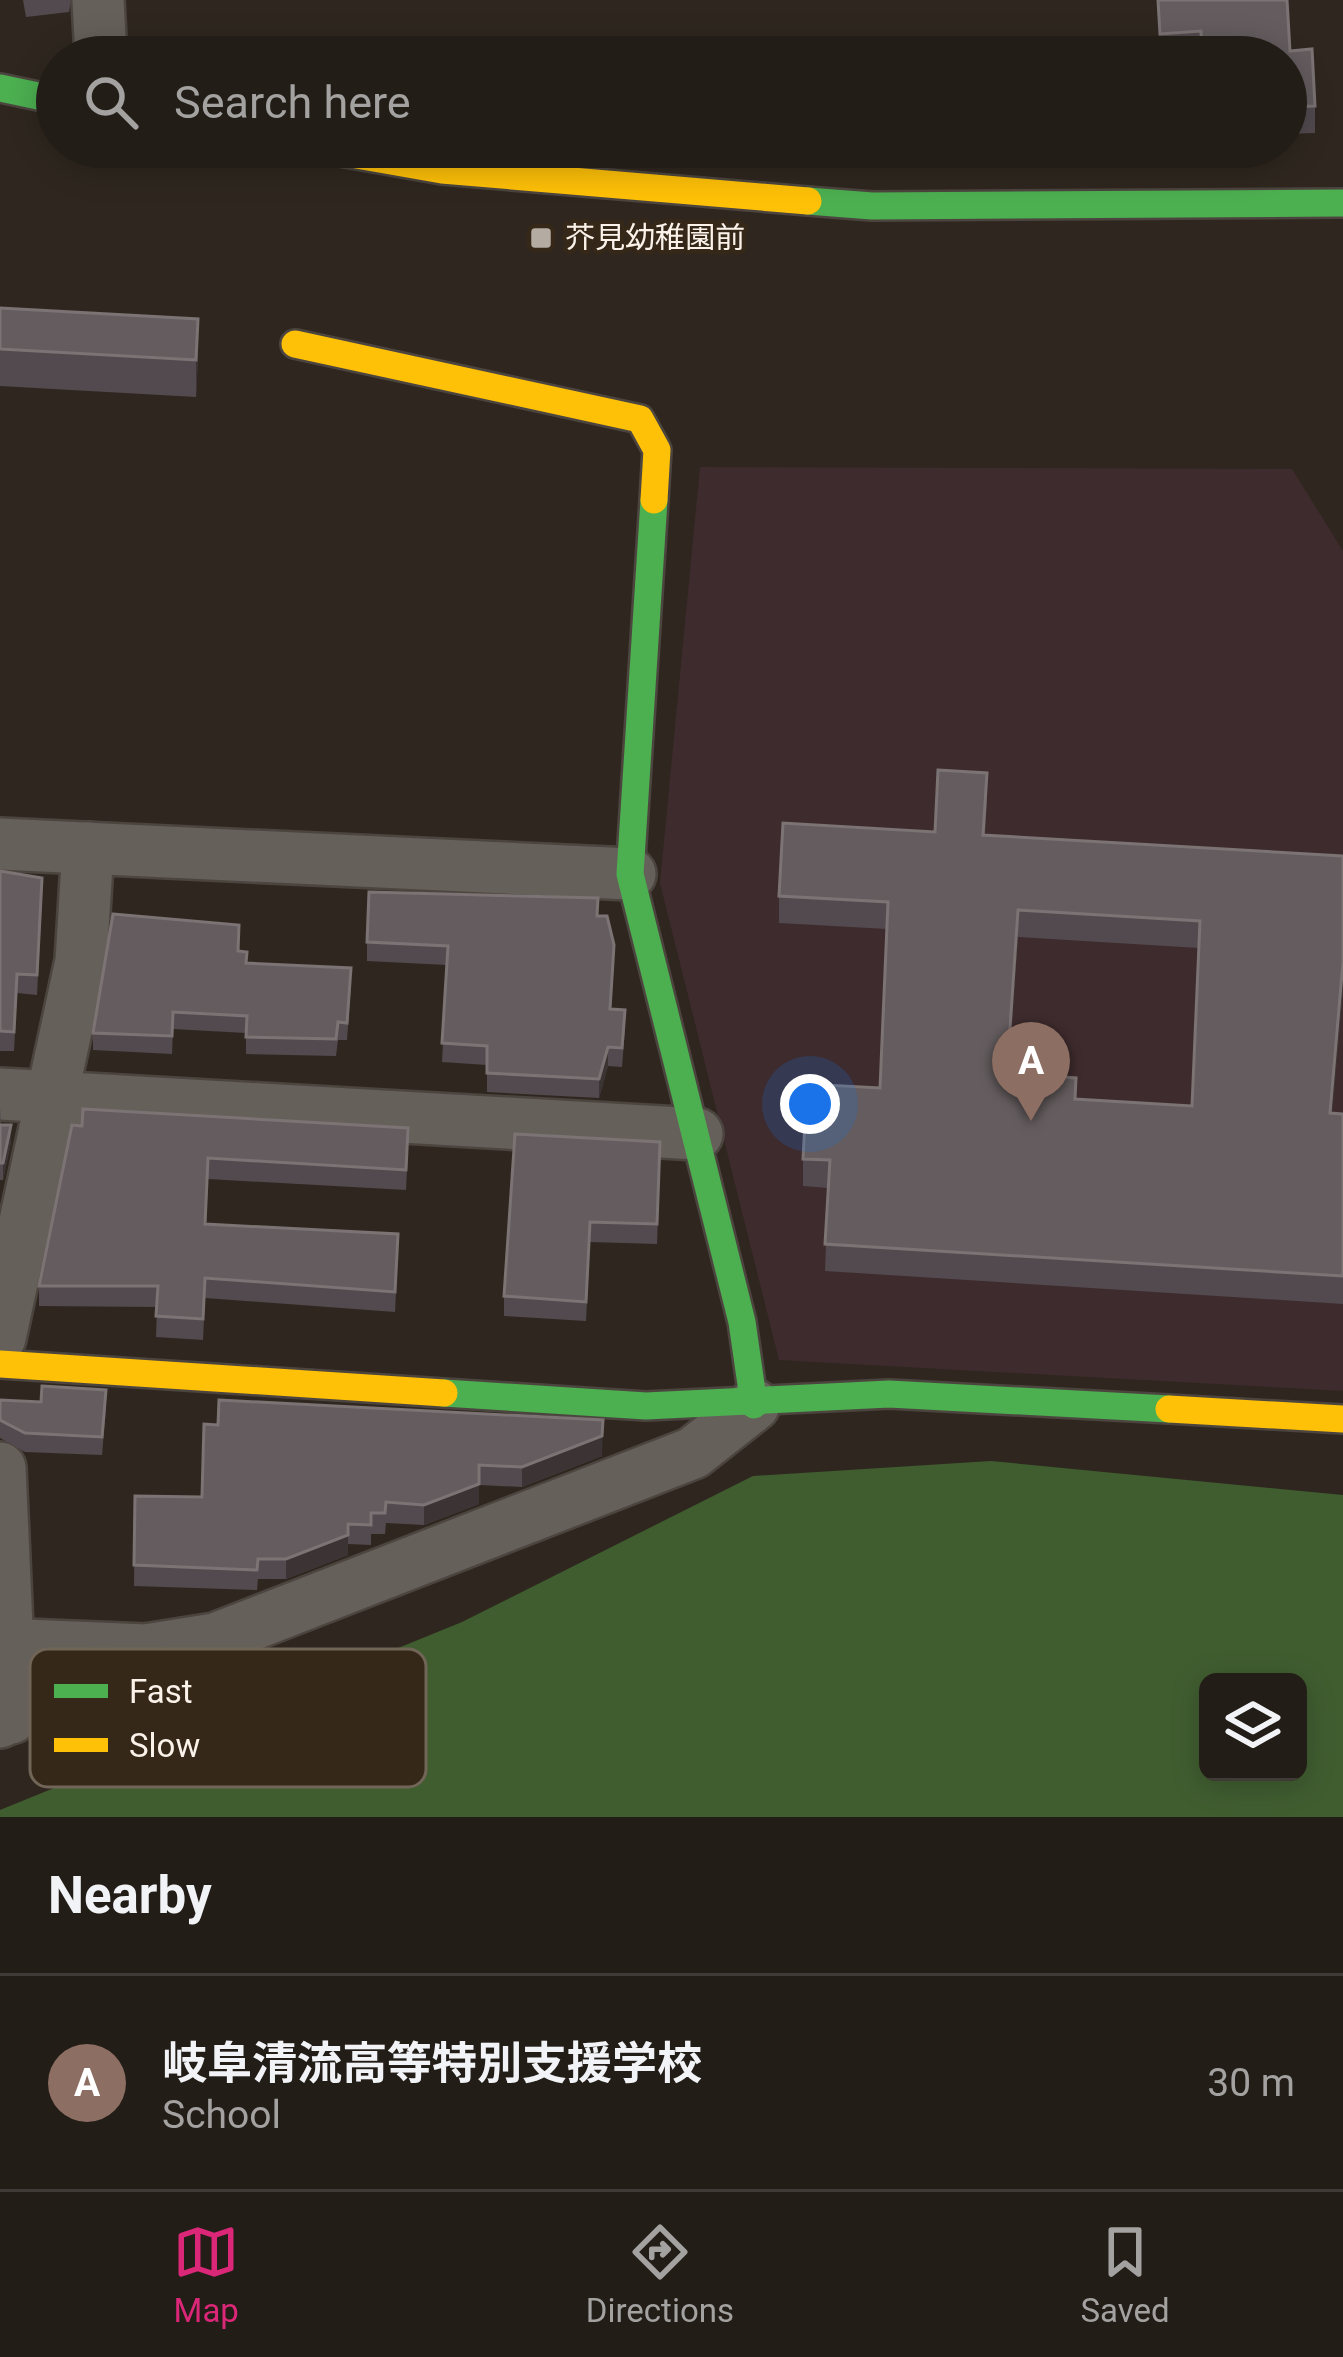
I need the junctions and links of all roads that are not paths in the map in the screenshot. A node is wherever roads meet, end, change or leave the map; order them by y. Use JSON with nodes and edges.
{"nodes":[{"id":1,"x":98,"y":0,"type":"edge"},
{"id":2,"x":100,"y":36,"type":"edge"},
{"id":3,"x":0,"y":88,"type":"edge"},
{"id":4,"x":36,"y":96,"type":"edge"},
{"id":5,"x":431,"y":168,"type":"edge"},
{"id":6,"x":1343,"y":203,"type":"edge"},
{"id":7,"x":295,"y":344,"type":"dead end"},
{"id":8,"x":0,"y":844,"type":"edge"},
{"id":9,"x":88,"y":848,"type":"junction"},
{"id":10,"x":630,"y":874,"type":"junction"},
{"id":11,"x":25,"y":1096,"type":"edge"},
{"id":12,"x":697,"y":1134,"type":"junction"},
{"id":13,"x":0,"y":1338,"type":"edge"},
{"id":14,"x":0,"y":1364,"type":"edge"},
{"id":15,"x":754,"y":1405,"type":"junction"},
{"id":16,"x":1343,"y":1419,"type":"edge"},
{"id":17,"x":0,"y":1468,"type":"edge"},
{"id":18,"x":4,"y":1644,"type":"edge"},
{"id":19,"x":122,"y":1649,"type":"edge"},
{"id":20,"x":153,"y":1649,"type":"edge"},
{"id":21,"x":6,"y":1720,"type":"edge"}],
"edges":[{"from":1,"to":2,"type":"street"},
{"from":3,"to":4,"type":"street"},
{"from":5,"to":6,"type":"street"},
{"from":7,"to":10,"type":"street"},
{"from":8,"to":9,"type":"street"},
{"from":9,"to":10,"type":"street"},
{"from":9,"to":11,"type":"street"},
{"from":10,"to":12,"type":"street"},
{"from":11,"to":12,"type":"street"},
{"from":11,"to":13,"type":"street"},
{"from":12,"to":15,"type":"street"},
{"from":14,"to":15,"type":"street"},
{"from":15,"to":16,"type":"street"},
{"from":15,"to":20,"type":"street"},
{"from":17,"to":18,"type":"street"},
{"from":18,"to":19,"type":"street"},
{"from":18,"to":21,"type":"street"}]}
